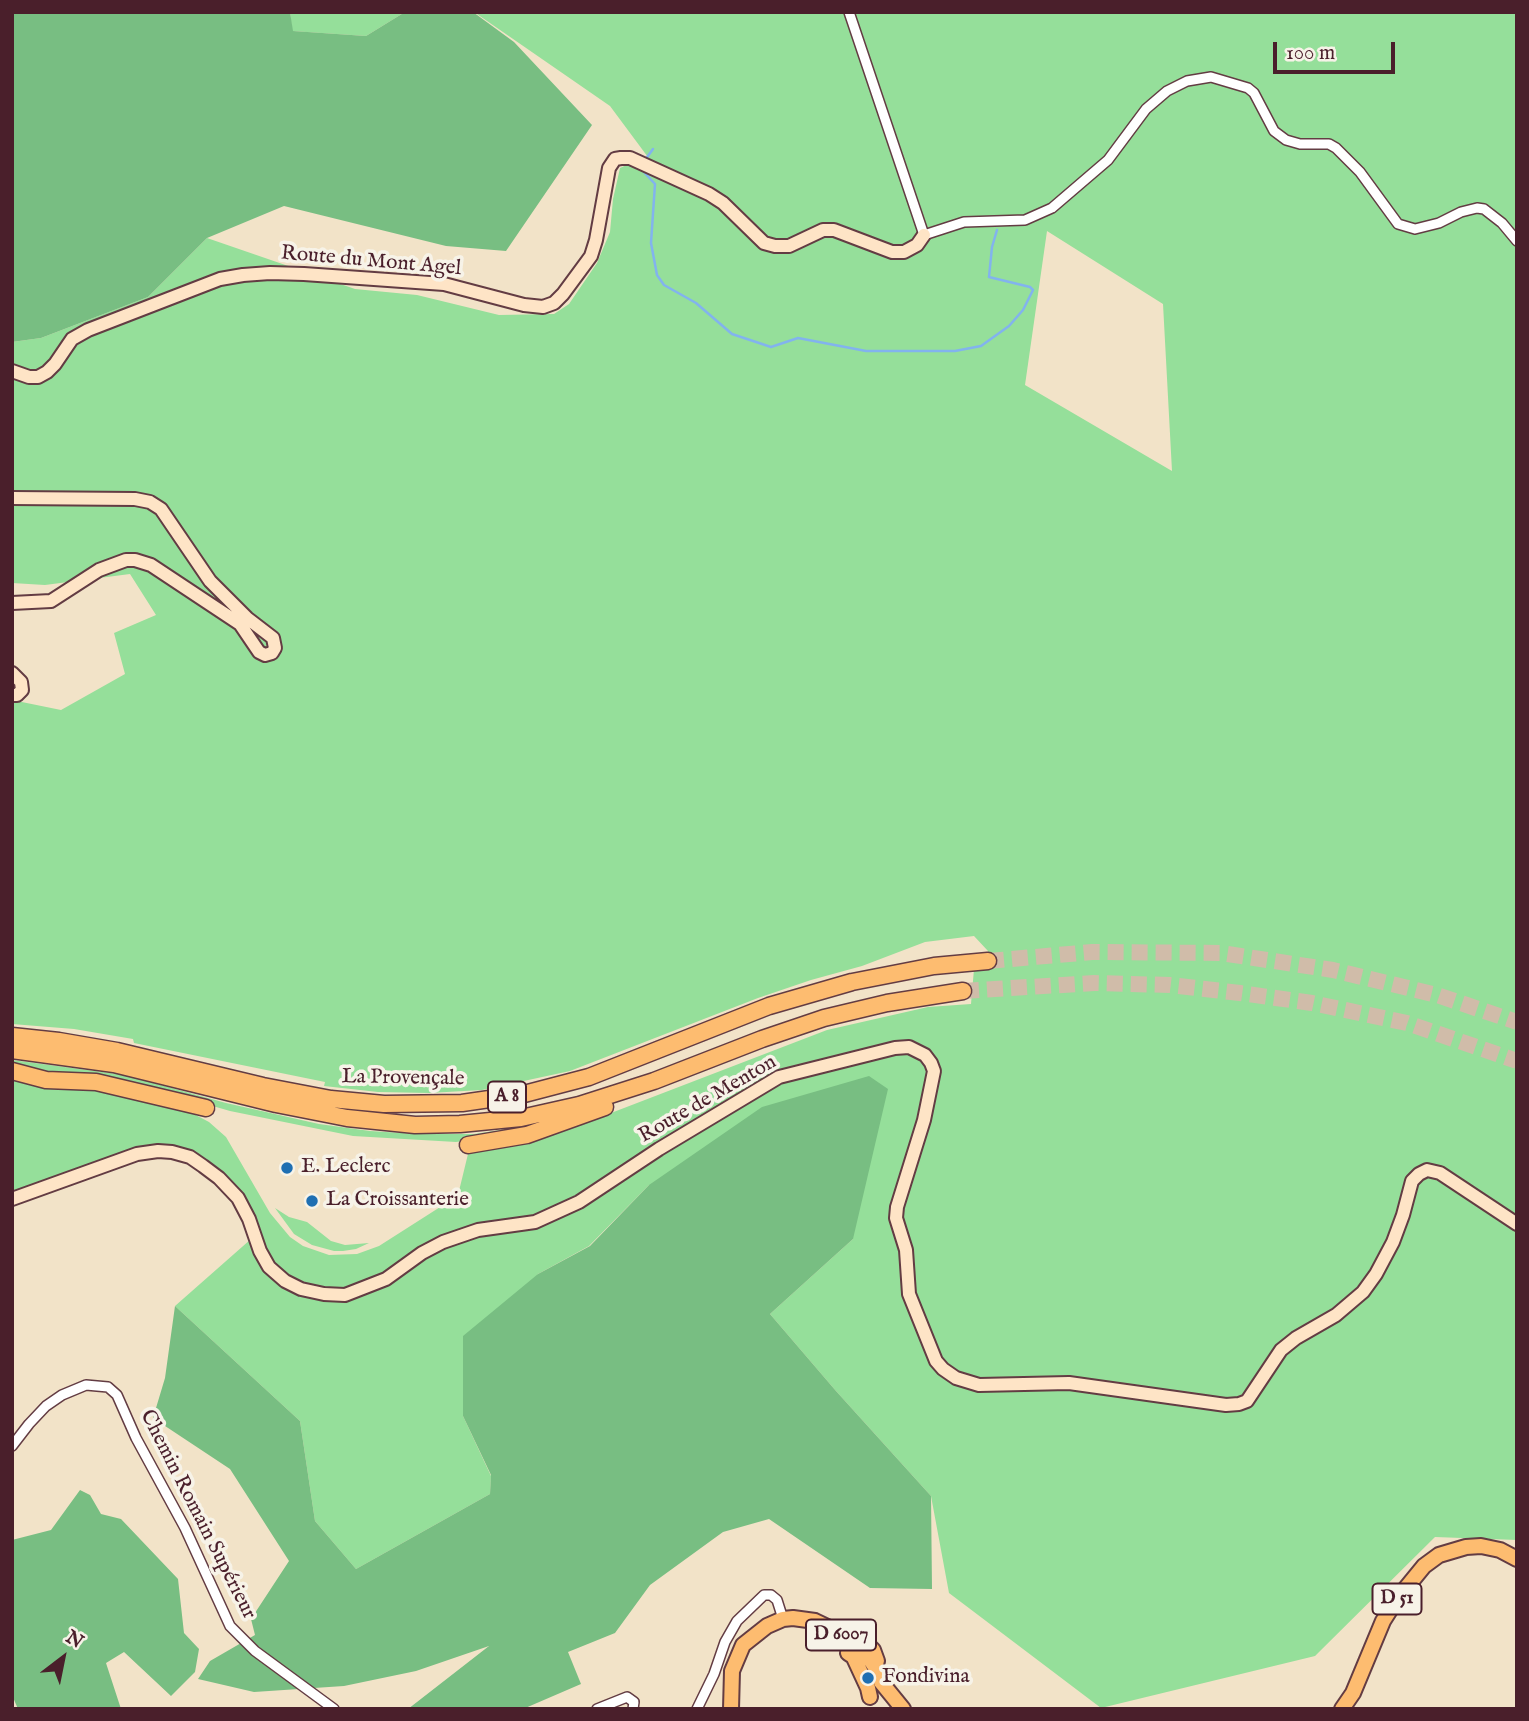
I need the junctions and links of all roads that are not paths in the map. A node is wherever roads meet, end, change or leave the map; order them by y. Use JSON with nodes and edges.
{"nodes":[{"id":1,"x":849,"y":12,"type":"edge"},
{"id":2,"x":924,"y":235,"type":"junction"},
{"id":3,"x":1517,"y":242,"type":"edge"},
{"id":4,"x":12,"y":371,"type":"edge"},
{"id":5,"x":12,"y":498,"type":"edge"},
{"id":6,"x":12,"y":603,"type":"edge"},
{"id":7,"x":12,"y":673,"type":"edge"},
{"id":8,"x":12,"y":695,"type":"edge"},
{"id":9,"x":988,"y":961,"type":"tunnel mouth"},
{"id":10,"x":963,"y":991,"type":"tunnel mouth"},
{"id":11,"x":12,"y":1036,"type":"edge"},
{"id":12,"x":12,"y":1049,"type":"edge"},
{"id":13,"x":703,"y":1062,"type":"junction"},
{"id":14,"x":12,"y":1071,"type":"edge"},
{"id":15,"x":206,"y":1108,"type":"dead end"},
{"id":16,"x":468,"y":1144,"type":"dead end"},
{"id":17,"x":12,"y":1199,"type":"edge"},
{"id":18,"x":1517,"y":1224,"type":"edge"},
{"id":19,"x":12,"y":1446,"type":"edge"},
{"id":20,"x":1517,"y":1559,"type":"edge"},
{"id":21,"x":781,"y":1621,"type":"junction"},
{"id":22,"x":852,"y":1651,"type":"junction"},
{"id":23,"x":873,"y":1703,"type":"edge"},
{"id":24,"x":334,"y":1709,"type":"edge"},
{"id":25,"x":597,"y":1709,"type":"edge"},
{"id":26,"x":633,"y":1709,"type":"edge"},
{"id":27,"x":697,"y":1709,"type":"edge"},
{"id":28,"x":731,"y":1709,"type":"edge"},
{"id":29,"x":903,"y":1709,"type":"edge"},
{"id":30,"x":1342,"y":1709,"type":"edge"}],
"edges":[{"from":1,"to":2,"type":"street"},
{"from":2,"to":3,"type":"street"},
{"from":2,"to":4,"type":"main road","name":"Route du Mont Agel"},
{"from":5,"to":6,"type":"main road"},
{"from":7,"to":8,"type":"main road"},
{"from":9,"to":11,"type":"highway","name":"La Provençale","number":"A 8"},
{"from":10,"to":13,"type":"highway","name":"La Provençale","number":"A 8"},
{"from":12,"to":13,"type":"highway","name":"La Provençale","number":"A 8"},
{"from":13,"to":16,"type":"highway"},
{"from":14,"to":15,"type":"highway"},
{"from":17,"to":18,"type":"main road","name":"Route de Menton"},
{"from":19,"to":24,"type":"street","name":"Chemin Romain Supérieur"},
{"from":20,"to":30,"type":"main road","number":"D 51"},
{"from":21,"to":22,"type":"main road","number":"D 6007"},
{"from":21,"to":22,"type":"main road","number":"D 6007"},
{"from":21,"to":27,"type":"street"},
{"from":21,"to":28,"type":"main road","number":"D 6007"},
{"from":22,"to":23,"type":"main road","number":"D 6007"},
{"from":22,"to":29,"type":"main road"},
{"from":25,"to":26,"type":"street"}]}
